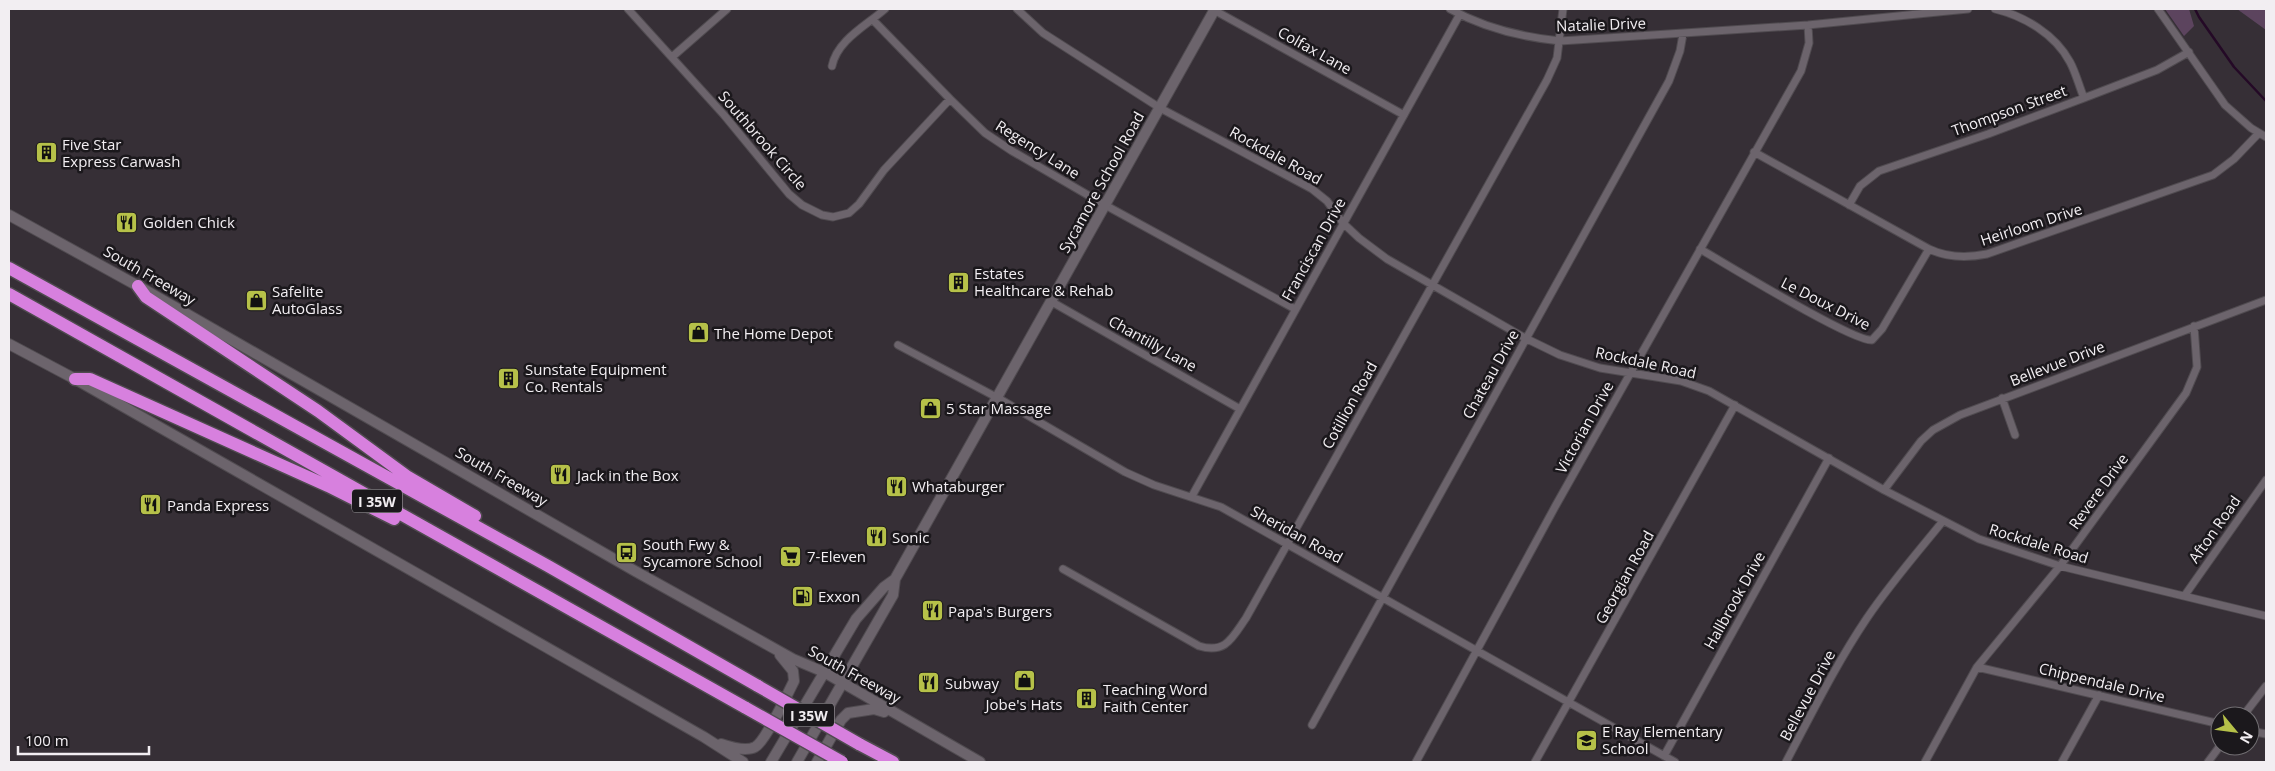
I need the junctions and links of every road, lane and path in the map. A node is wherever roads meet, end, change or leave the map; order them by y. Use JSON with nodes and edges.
{"nodes":[{"id":1,"x":628,"y":9,"type":"edge"},
{"id":2,"x":727,"y":9,"type":"edge"},
{"id":3,"x":885,"y":9,"type":"edge"},
{"id":4,"x":1017,"y":9,"type":"edge"},
{"id":5,"x":1214,"y":9,"type":"edge"},
{"id":6,"x":1450,"y":9,"type":"edge"},
{"id":7,"x":1563,"y":9,"type":"edge"},
{"id":8,"x":1968,"y":9,"type":"edge"},
{"id":9,"x":1995,"y":9,"type":"edge"},
{"id":10,"x":2158,"y":9,"type":"edge"},
{"id":11,"x":1460,"y":14,"type":"junction"},
{"id":12,"x":873,"y":20,"type":"junction"},
{"id":13,"x":1808,"y":25,"type":"junction"},
{"id":14,"x":1683,"y":34,"type":"junction"},
{"id":15,"x":1560,"y":41,"type":"junction"},
{"id":16,"x":2189,"y":52,"type":"junction"},
{"id":17,"x":672,"y":57,"type":"junction"},
{"id":18,"x":832,"y":66,"type":"dead end"},
{"id":19,"x":2084,"y":98,"type":"junction"},
{"id":20,"x":950,"y":99,"type":"junction"},
{"id":21,"x":1160,"y":108,"type":"junction"},
{"id":22,"x":1404,"y":115,"type":"junction"},
{"id":23,"x":2259,"y":133,"type":"junction"},
{"id":24,"x":2266,"y":137,"type":"edge"},
{"id":25,"x":1754,"y":152,"type":"junction"},
{"id":26,"x":1849,"y":205,"type":"junction"},
{"id":27,"x":1105,"y":206,"type":"junction"},
{"id":28,"x":9,"y":215,"type":"edge"},
{"id":29,"x":1343,"y":223,"type":"junction"},
{"id":30,"x":1700,"y":250,"type":"junction"},
{"id":31,"x":1928,"y":250,"type":"junction"},
{"id":32,"x":9,"y":268,"type":"edge"},
{"id":33,"x":1432,"y":284,"type":"junction"},
{"id":34,"x":138,"y":286,"type":"junction"},
{"id":35,"x":9,"y":294,"type":"edge"},
{"id":36,"x":2266,"y":300,"type":"edge"},
{"id":37,"x":1052,"y":302,"type":"junction"},
{"id":38,"x":1296,"y":309,"type":"junction"},
{"id":39,"x":2194,"y":326,"type":"junction"},
{"id":40,"x":1526,"y":338,"type":"junction"},
{"id":41,"x":9,"y":344,"type":"edge"},
{"id":42,"x":898,"y":345,"type":"dead end"},
{"id":43,"x":1630,"y":374,"type":"junction"},
{"id":44,"x":75,"y":379,"type":"junction"},
{"id":45,"x":998,"y":398,"type":"junction"},
{"id":46,"x":2002,"y":398,"type":"junction"},
{"id":47,"x":1735,"y":405,"type":"junction"},
{"id":48,"x":1240,"y":409,"type":"junction"},
{"id":49,"x":2015,"y":435,"type":"dead end"},
{"id":50,"x":1829,"y":458,"type":"junction"},
{"id":51,"x":2266,"y":480,"type":"edge"},
{"id":52,"x":1884,"y":490,"type":"junction"},
{"id":53,"x":1192,"y":496,"type":"junction"},
{"id":54,"x":1943,"y":521,"type":"junction"},
{"id":55,"x":452,"y":542,"type":"junction"},
{"id":56,"x":1288,"y":544,"type":"junction"},
{"id":57,"x":548,"y":566,"type":"junction"},
{"id":58,"x":2060,"y":566,"type":"junction"},
{"id":59,"x":1063,"y":569,"type":"dead end"},
{"id":60,"x":895,"y":579,"type":"junction"},
{"id":61,"x":2185,"y":595,"type":"junction"},
{"id":62,"x":1381,"y":597,"type":"junction"},
{"id":63,"x":2266,"y":616,"type":"edge"},
{"id":64,"x":775,"y":649,"type":"junction"},
{"id":65,"x":1476,"y":650,"type":"junction"},
{"id":66,"x":1978,"y":667,"type":"junction"},
{"id":67,"x":824,"y":672,"type":"junction"},
{"id":68,"x":842,"y":683,"type":"junction"},
{"id":69,"x":2266,"y":686,"type":"edge"},
{"id":70,"x":2099,"y":695,"type":"junction"},
{"id":71,"x":1570,"y":703,"type":"junction"},
{"id":72,"x":2251,"y":706,"type":"edge"},
{"id":73,"x":895,"y":715,"type":"junction"},
{"id":74,"x":2210,"y":722,"type":"edge"},
{"id":75,"x":1312,"y":725,"type":"dead end"},
{"id":76,"x":704,"y":736,"type":"junction"},
{"id":77,"x":1664,"y":756,"type":"junction"},
{"id":78,"x":743,"y":762,"type":"edge"},
{"id":79,"x":771,"y":762,"type":"edge"},
{"id":80,"x":796,"y":762,"type":"edge"},
{"id":81,"x":817,"y":762,"type":"edge"},
{"id":82,"x":842,"y":762,"type":"edge"},
{"id":83,"x":893,"y":762,"type":"edge"},
{"id":84,"x":980,"y":762,"type":"edge"},
{"id":85,"x":1416,"y":762,"type":"edge"},
{"id":86,"x":1535,"y":762,"type":"edge"},
{"id":87,"x":1675,"y":762,"type":"edge"},
{"id":88,"x":1786,"y":762,"type":"edge"},
{"id":89,"x":1925,"y":762,"type":"edge"},
{"id":90,"x":2062,"y":762,"type":"edge"}],
"edges":[{"from":1,"to":17,"type":"street","name":"Southbrook Circle"},
{"from":2,"to":17,"type":"street"},
{"from":3,"to":12,"type":"street"},
{"from":4,"to":21,"type":"street","name":"Rockdale Road"},
{"from":5,"to":21,"type":"main road","name":"Sycamore School Road"},
{"from":5,"to":22,"type":"street","name":"Colfax Lane"},
{"from":6,"to":11,"type":"street","name":"Natalie Drive"},
{"from":7,"to":15,"type":"street","name":"Cotillion Road"},
{"from":8,"to":13,"type":"street","name":"Natalie Drive"},
{"from":9,"to":19,"type":"street"},
{"from":10,"to":16,"type":"street"},
{"from":11,"to":15,"type":"street","name":"Natalie Drive"},
{"from":11,"to":22,"type":"street","name":"Franciscan Drive"},
{"from":12,"to":18,"type":"street"},
{"from":12,"to":20,"type":"street","name":"Regency Lane"},
{"from":13,"to":14,"type":"street","name":"Natalie Drive"},
{"from":13,"to":25,"type":"street","name":"Victorian Drive"},
{"from":14,"to":15,"type":"street","name":"Natalie Drive"},
{"from":14,"to":40,"type":"street","name":"Chateau Drive"},
{"from":15,"to":33,"type":"street","name":"Cotillion Road"},
{"from":16,"to":19,"type":"street","name":"Thompson Street"},
{"from":16,"to":23,"type":"street"},
{"from":17,"to":20,"type":"street","name":"Southbrook Circle"},
{"from":19,"to":26,"type":"street","name":"Thompson Street"},
{"from":20,"to":27,"type":"street","name":"Regency Lane"},
{"from":21,"to":27,"type":"main road","name":"Sycamore School Road"},
{"from":21,"to":29,"type":"street","name":"Rockdale Road"},
{"from":22,"to":29,"type":"street","name":"Franciscan Drive"},
{"from":23,"to":24,"type":"street"},
{"from":23,"to":31,"type":"street","name":"Heirloom Drive"},
{"from":25,"to":26,"type":"street","name":"Heirloom Drive"},
{"from":25,"to":30,"type":"street","name":"Victorian Drive"},
{"from":26,"to":31,"type":"street","name":"Heirloom Drive"},
{"from":27,"to":37,"type":"main road","name":"Sycamore School Road"},
{"from":27,"to":38,"type":"street","name":"Regency Lane"},
{"from":28,"to":34,"type":"main road","name":"South Freeway"},
{"from":29,"to":33,"type":"street","name":"Rockdale Road"},
{"from":29,"to":38,"type":"street","name":"Franciscan Drive"},
{"from":30,"to":31,"type":"street","name":"Le Doux Drive"},
{"from":30,"to":43,"type":"street","name":"Victorian Drive"},
{"from":32,"to":57,"type":"highway","number":"I 35W"},
{"from":33,"to":40,"type":"street","name":"Rockdale Road"},
{"from":33,"to":56,"type":"street","name":"Cotillion Road"},
{"from":34,"to":57,"type":"highway"},
{"from":34,"to":64,"type":"main road","name":"South Freeway"},
{"from":35,"to":55,"type":"highway","number":"I 35W"},
{"from":36,"to":39,"type":"street","name":"Bellevue Drive"},
{"from":37,"to":45,"type":"main road","name":"Sycamore School Road"},
{"from":37,"to":48,"type":"street","name":"Chantilly Lane"},
{"from":38,"to":48,"type":"street","name":"Franciscan Drive"},
{"from":39,"to":46,"type":"street","name":"Bellevue Drive"},
{"from":39,"to":58,"type":"street","name":"Revere Drive"},
{"from":40,"to":43,"type":"street","name":"Rockdale Road"},
{"from":40,"to":62,"type":"street","name":"Chateau Drive"},
{"from":41,"to":44,"type":"main road"},
{"from":42,"to":45,"type":"street","name":"Sheridan Road"},
{"from":43,"to":47,"type":"street","name":"Rockdale Road"},
{"from":43,"to":65,"type":"street","name":"Victorian Drive"},
{"from":44,"to":55,"type":"highway"},
{"from":44,"to":76,"type":"main road"},
{"from":45,"to":53,"type":"street","name":"Sheridan Road"},
{"from":45,"to":60,"type":"main road","name":"Sycamore School Road"},
{"from":46,"to":49,"type":"street"},
{"from":46,"to":52,"type":"street","name":"Bellevue Drive"},
{"from":47,"to":50,"type":"street","name":"Rockdale Road"},
{"from":47,"to":71,"type":"street","name":"Georgian Road"},
{"from":48,"to":53,"type":"street","name":"Franciscan Drive"},
{"from":50,"to":52,"type":"street","name":"Rockdale Road"},
{"from":50,"to":77,"type":"street","name":"Hallbrook Drive"},
{"from":51,"to":61,"type":"street","name":"Afton Road"},
{"from":52,"to":54,"type":"street","name":"Rockdale Road"},
{"from":53,"to":56,"type":"street","name":"Sheridan Road"},
{"from":54,"to":58,"type":"street","name":"Rockdale Road"},
{"from":54,"to":88,"type":"street","name":"Bellevue Drive"},
{"from":55,"to":82,"type":"highway","number":"I 35W","bridge":true},
{"from":56,"to":59,"type":"street","name":"Cotillion Road"},
{"from":56,"to":62,"type":"street","name":"Sheridan Road"},
{"from":57,"to":83,"type":"highway","number":"I 35W","bridge":true},
{"from":58,"to":61,"type":"street","name":"Rockdale Road"},
{"from":58,"to":66,"type":"street","name":"Revere Drive"},
{"from":60,"to":67,"type":"main road","name":"Sycamore School Road"},
{"from":60,"to":68,"type":"main road","name":"Sycamore School Road"},
{"from":61,"to":63,"type":"street","name":"Rockdale Road"},
{"from":62,"to":65,"type":"street","name":"Sheridan Road"},
{"from":62,"to":75,"type":"street","name":"Chateau Drive"},
{"from":64,"to":67,"type":"main road","name":"South Freeway"},
{"from":64,"to":76,"type":"main road"},
{"from":65,"to":71,"type":"street","name":"Sheridan Road"},
{"from":65,"to":85,"type":"street","name":"Victorian Drive"},
{"from":66,"to":70,"type":"street","name":"Chippendale Drive"},
{"from":66,"to":89,"type":"street","name":"Revere Drive"},
{"from":67,"to":68,"type":"main road","name":"South Freeway"},
{"from":67,"to":79,"type":"main road","name":"Sycamore School Road"},
{"from":68,"to":73,"type":"main road","name":"South Freeway"},
{"from":68,"to":80,"type":"main road","name":"Sycamore School Road"},
{"from":69,"to":72,"type":"street"},
{"from":70,"to":74,"type":"street","name":"Chippendale Drive"},
{"from":70,"to":90,"type":"street"},
{"from":71,"to":77,"type":"street","name":"Sheridan Road"},
{"from":71,"to":86,"type":"street","name":"Georgian Road"},
{"from":73,"to":81,"type":"main road"},
{"from":73,"to":84,"type":"main road","name":"South Freeway"},
{"from":76,"to":78,"type":"main road"},
{"from":77,"to":87,"type":"street","name":"Sheridan Road"}]}
